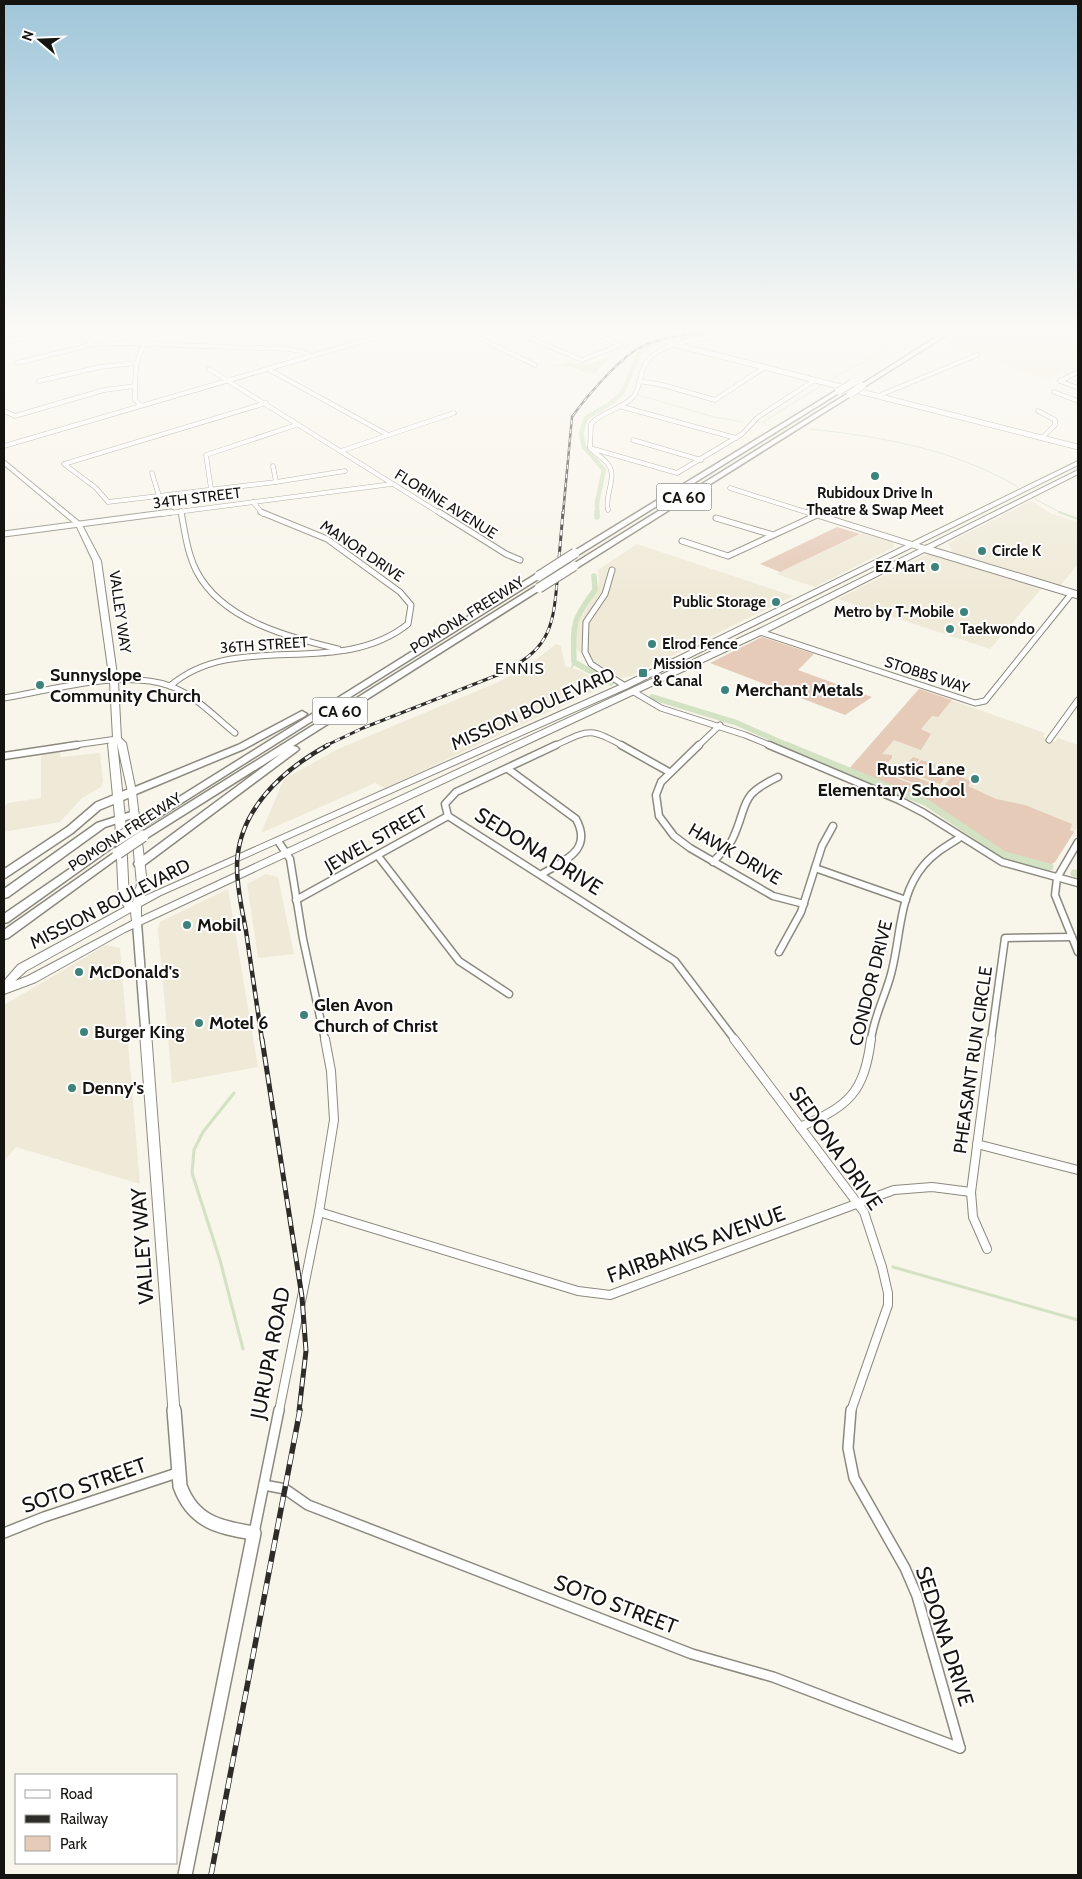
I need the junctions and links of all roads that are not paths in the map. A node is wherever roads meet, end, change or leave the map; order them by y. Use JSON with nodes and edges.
{"nodes":[{"id":1,"x":101,"y":417,"type":"edge"},
{"id":2,"x":221,"y":417,"type":"edge"},
{"id":3,"x":285,"y":417,"type":"edge"},
{"id":4,"x":355,"y":417,"type":"edge"},
{"id":5,"x":443,"y":417,"type":"edge"},
{"id":6,"x":598,"y":417,"type":"edge"},
{"id":7,"x":658,"y":417,"type":"edge"},
{"id":8,"x":758,"y":417,"type":"edge"},
{"id":9,"x":797,"y":417,"type":"edge"},
{"id":10,"x":813,"y":417,"type":"edge"},
{"id":11,"x":959,"y":417,"type":"edge"},
{"id":12,"x":1049,"y":417,"type":"edge"},
{"id":13,"x":296,"y":425,"type":"junction"},
{"id":14,"x":388,"y":435,"type":"junction"},
{"id":15,"x":736,"y":438,"type":"junction"},
{"id":16,"x":1042,"y":438,"type":"junction"},
{"id":17,"x":633,"y":440,"type":"dead end"},
{"id":18,"x":4,"y":446,"type":"edge"},
{"id":19,"x":1078,"y":447,"type":"edge"},
{"id":20,"x":590,"y":448,"type":"junction"},
{"id":21,"x":341,"y":451,"type":"junction"},
{"id":22,"x":701,"y":460,"type":"junction"},
{"id":23,"x":4,"y":462,"type":"edge"},
{"id":24,"x":1078,"y":463,"type":"edge"},
{"id":25,"x":272,"y":466,"type":"dead end"},
{"id":26,"x":345,"y":471,"type":"dead end"},
{"id":27,"x":1078,"y":472,"type":"edge"},
{"id":28,"x":152,"y":473,"type":"dead end"},
{"id":29,"x":276,"y":482,"type":"junction"},
{"id":30,"x":392,"y":484,"type":"junction"},
{"id":31,"x":730,"y":488,"type":"dead end"},
{"id":32,"x":211,"y":489,"type":"junction"},
{"id":33,"x":158,"y":496,"type":"junction"},
{"id":34,"x":253,"y":502,"type":"junction"},
{"id":35,"x":608,"y":510,"type":"dead end"},
{"id":36,"x":182,"y":511,"type":"junction"},
{"id":37,"x":817,"y":515,"type":"junction"},
{"id":38,"x":716,"y":518,"type":"dead end"},
{"id":39,"x":79,"y":524,"type":"junction"},
{"id":40,"x":4,"y":534,"type":"edge"},
{"id":41,"x":773,"y":535,"type":"junction"},
{"id":42,"x":682,"y":541,"type":"dead end"},
{"id":43,"x":913,"y":545,"type":"junction"},
{"id":44,"x":926,"y":549,"type":"junction"},
{"id":45,"x":520,"y":560,"type":"dead end"},
{"id":46,"x":612,"y":570,"type":"dead end"},
{"id":47,"x":1075,"y":594,"type":"edge"},
{"id":48,"x":405,"y":596,"type":"joint"},
{"id":49,"x":760,"y":632,"type":"junction"},
{"id":50,"x":342,"y":650,"type":"junction"},
{"id":51,"x":114,"y":682,"type":"junction"},
{"id":52,"x":378,"y":682,"type":"junction"},
{"id":53,"x":170,"y":686,"type":"junction"},
{"id":54,"x":625,"y":686,"type":"junction"},
{"id":55,"x":634,"y":692,"type":"junction"},
{"id":56,"x":4,"y":698,"type":"edge"},
{"id":57,"x":1078,"y":700,"type":"edge"},
{"id":58,"x":720,"y":725,"type":"junction"},
{"id":59,"x":235,"y":733,"type":"dead end"},
{"id":60,"x":117,"y":738,"type":"junction"},
{"id":61,"x":1050,"y":740,"type":"dead end"},
{"id":62,"x":4,"y":756,"type":"edge"},
{"id":63,"x":508,"y":769,"type":"junction"},
{"id":64,"x":669,"y":772,"type":"junction"},
{"id":65,"x":778,"y":777,"type":"dead end"},
{"id":66,"x":132,"y":792,"type":"junction"},
{"id":67,"x":118,"y":797,"type":"junction"},
{"id":68,"x":134,"y":814,"type":"junction"},
{"id":69,"x":448,"y":816,"type":"junction"},
{"id":70,"x":120,"y":817,"type":"junction"},
{"id":71,"x":833,"y":826,"type":"dead end"},
{"id":72,"x":961,"y":837,"type":"junction"},
{"id":73,"x":278,"y":841,"type":"junction"},
{"id":74,"x":1078,"y":842,"type":"edge"},
{"id":75,"x":287,"y":853,"type":"junction"},
{"id":76,"x":378,"y":856,"type":"junction"},
{"id":77,"x":713,"y":862,"type":"junction"},
{"id":78,"x":139,"y":864,"type":"junction"},
{"id":79,"x":816,"y":868,"type":"junction"},
{"id":80,"x":4,"y":874,"type":"edge"},
{"id":81,"x":542,"y":874,"type":"junction"},
{"id":82,"x":1056,"y":878,"type":"junction"},
{"id":83,"x":1078,"y":883,"type":"edge"},
{"id":84,"x":4,"y":894,"type":"edge"},
{"id":85,"x":296,"y":900,"type":"junction"},
{"id":86,"x":906,"y":900,"type":"junction"},
{"id":87,"x":804,"y":904,"type":"junction"},
{"id":88,"x":134,"y":908,"type":"junction"},
{"id":89,"x":4,"y":919,"type":"edge"},
{"id":90,"x":137,"y":923,"type":"junction"},
{"id":91,"x":4,"y":935,"type":"edge"},
{"id":92,"x":1072,"y":937,"type":"junction"},
{"id":93,"x":779,"y":952,"type":"dead end"},
{"id":94,"x":1078,"y":952,"type":"edge"},
{"id":95,"x":4,"y":989,"type":"edge"},
{"id":96,"x":509,"y":994,"type":"dead end"},
{"id":97,"x":800,"y":1127,"type":"junction"},
{"id":98,"x":977,"y":1144,"type":"junction"},
{"id":99,"x":1078,"y":1170,"type":"edge"},
{"id":100,"x":971,"y":1192,"type":"junction"},
{"id":101,"x":858,"y":1204,"type":"junction"},
{"id":102,"x":319,"y":1212,"type":"junction"},
{"id":103,"x":987,"y":1249,"type":"dead end"},
{"id":104,"x":177,"y":1473,"type":"junction"},
{"id":105,"x":264,"y":1485,"type":"junction"},
{"id":106,"x":4,"y":1533,"type":"edge"},
{"id":107,"x":254,"y":1533,"type":"junction"},
{"id":108,"x":960,"y":1748,"type":"joint"},
{"id":109,"x":185,"y":1875,"type":"edge"}],
"edges":[{"from":1,"to":18,"type":"street"},
{"from":2,"to":33,"type":"street"},
{"from":3,"to":13,"type":"street","name":"FLORINE AVENUE"},
{"from":4,"to":14,"type":"street"},
{"from":5,"to":14,"type":"street"},
{"from":6,"to":20,"type":"street"},
{"from":7,"to":15,"type":"street"},
{"from":8,"to":15,"type":"street"},
{"from":9,"to":52,"type":"highway","name":"POMONA FREEWAY","number":"CA 60","bridge":true},
{"from":10,"to":52,"type":"highway","name":"POMONA FREEWAY","number":"CA 60","bridge":true},
{"from":11,"to":16,"type":"street"},
{"from":12,"to":16,"type":"street"},
{"from":13,"to":21,"type":"street","name":"FLORINE AVENUE"},
{"from":13,"to":32,"type":"street"},
{"from":14,"to":21,"type":"street"},
{"from":15,"to":22,"type":"street"},
{"from":16,"to":19,"type":"street"},
{"from":17,"to":22,"type":"street"},
{"from":20,"to":22,"type":"street"},
{"from":20,"to":35,"type":"street"},
{"from":21,"to":30,"type":"street","name":"FLORINE AVENUE"},
{"from":23,"to":39,"type":"main road"},
{"from":24,"to":43,"type":"main road","name":"MISSION BOULEVARD"},
{"from":25,"to":29,"type":"street"},
{"from":26,"to":29,"type":"street"},
{"from":27,"to":44,"type":"main road","name":"MISSION BOULEVARD"},
{"from":28,"to":33,"type":"street"},
{"from":29,"to":32,"type":"street"},
{"from":30,"to":34,"type":"street","name":"34TH STREET"},
{"from":30,"to":45,"type":"street","name":"FLORINE AVENUE"},
{"from":31,"to":37,"type":"street"},
{"from":32,"to":33,"type":"street"},
{"from":34,"to":36,"type":"street","name":"34TH STREET"},
{"from":34,"to":48,"type":"street","name":"MANOR DRIVE"},
{"from":36,"to":39,"type":"street","name":"34TH STREET"},
{"from":36,"to":50,"type":"street"},
{"from":37,"to":41,"type":"street"},
{"from":37,"to":43,"type":"street"},
{"from":38,"to":41,"type":"street"},
{"from":39,"to":40,"type":"street","name":"34TH STREET"},
{"from":39,"to":51,"type":"main road","name":"VALLEY WAY"},
{"from":41,"to":42,"type":"street"},
{"from":43,"to":44,"type":"street"},
{"from":43,"to":54,"type":"main road","name":"MISSION BOULEVARD"},
{"from":44,"to":47,"type":"street"},
{"from":44,"to":49,"type":"main road","name":"MISSION BOULEVARD"},
{"from":46,"to":54,"type":"street"},
{"from":47,"to":49,"type":"street","name":"STOBBS WAY"},
{"from":48,"to":50,"type":"street","name":"36TH STREET"},
{"from":49,"to":55,"type":"main road","name":"MISSION BOULEVARD"},
{"from":50,"to":53,"type":"street","name":"36TH STREET"},
{"from":51,"to":53,"type":"street"},
{"from":51,"to":56,"type":"street"},
{"from":51,"to":60,"type":"main road","name":"VALLEY WAY"},
{"from":52,"to":66,"type":"highway"},
{"from":52,"to":78,"type":"highway"},
{"from":52,"to":89,"type":"highway","name":"POMONA FREEWAY","number":"CA 60","bridge":true},
{"from":52,"to":91,"type":"highway","name":"POMONA FREEWAY","number":"CA 60","bridge":true},
{"from":53,"to":59,"type":"street"},
{"from":54,"to":55,"type":"main road"},
{"from":54,"to":73,"type":"main road","name":"MISSION BOULEVARD"},
{"from":55,"to":58,"type":"street"},
{"from":55,"to":75,"type":"main road","name":"MISSION BOULEVARD"},
{"from":57,"to":61,"type":"street"},
{"from":58,"to":64,"type":"street","name":"HAWK DRIVE"},
{"from":58,"to":72,"type":"street"},
{"from":60,"to":62,"type":"street"},
{"from":60,"to":66,"type":"main road","name":"VALLEY WAY"},
{"from":60,"to":67,"type":"main road","name":"VALLEY WAY"},
{"from":63,"to":64,"type":"street","name":"JEWEL STREET"},
{"from":63,"to":69,"type":"street","name":"JEWEL STREET"},
{"from":63,"to":81,"type":"street"},
{"from":64,"to":77,"type":"street","name":"HAWK DRIVE"},
{"from":65,"to":77,"type":"street"},
{"from":66,"to":67,"type":"street"},
{"from":66,"to":68,"type":"main road","name":"VALLEY WAY"},
{"from":67,"to":70,"type":"main road","name":"VALLEY WAY"},
{"from":67,"to":80,"type":"street"},
{"from":68,"to":70,"type":"highway"},
{"from":68,"to":78,"type":"main road","name":"VALLEY WAY"},
{"from":69,"to":76,"type":"street","name":"JEWEL STREET"},
{"from":69,"to":81,"type":"street","name":"SEDONA DRIVE"},
{"from":70,"to":84,"type":"highway"},
{"from":70,"to":88,"type":"main road","name":"VALLEY WAY"},
{"from":71,"to":79,"type":"street"},
{"from":72,"to":82,"type":"street"},
{"from":72,"to":86,"type":"street","name":"CONDOR DRIVE"},
{"from":73,"to":75,"type":"street","name":"JURUPA ROAD"},
{"from":73,"to":88,"type":"main road","name":"MISSION BOULEVARD"},
{"from":74,"to":82,"type":"street"},
{"from":75,"to":85,"type":"street","name":"JURUPA ROAD"},
{"from":75,"to":90,"type":"main road","name":"MISSION BOULEVARD"},
{"from":76,"to":85,"type":"street","name":"JEWEL STREET"},
{"from":76,"to":96,"type":"street"},
{"from":77,"to":87,"type":"street","name":"HAWK DRIVE"},
{"from":78,"to":88,"type":"main road","name":"VALLEY WAY"},
{"from":79,"to":86,"type":"street"},
{"from":79,"to":87,"type":"street"},
{"from":81,"to":97,"type":"street","name":"SEDONA DRIVE"},
{"from":82,"to":83,"type":"street"},
{"from":82,"to":92,"type":"street"},
{"from":85,"to":102,"type":"street","name":"JURUPA ROAD"},
{"from":86,"to":97,"type":"street","name":"CONDOR DRIVE"},
{"from":87,"to":93,"type":"street"},
{"from":88,"to":90,"type":"main road","name":"VALLEY WAY"},
{"from":88,"to":95,"type":"main road","name":"MISSION BOULEVARD"},
{"from":90,"to":95,"type":"main road","name":"MISSION BOULEVARD"},
{"from":90,"to":104,"type":"street","name":"VALLEY WAY"},
{"from":92,"to":94,"type":"street"},
{"from":92,"to":98,"type":"street","name":"PHEASANT RUN CIRCLE"},
{"from":97,"to":101,"type":"street","name":"SEDONA DRIVE"},
{"from":98,"to":99,"type":"street"},
{"from":98,"to":100,"type":"street","name":"PHEASANT RUN CIRCLE"},
{"from":100,"to":101,"type":"street","name":"FAIRBANKS AVENUE"},
{"from":100,"to":103,"type":"street","name":"PHEASANT RUN CIRCLE"},
{"from":101,"to":102,"type":"street","name":"FAIRBANKS AVENUE"},
{"from":101,"to":108,"type":"street","name":"SEDONA DRIVE"},
{"from":102,"to":105,"type":"street","name":"JURUPA ROAD"},
{"from":104,"to":106,"type":"street","name":"SOTO STREET"},
{"from":104,"to":107,"type":"street","name":"VALLEY WAY"},
{"from":105,"to":107,"type":"street","name":"JURUPA ROAD"},
{"from":105,"to":108,"type":"street","name":"SOTO STREET"},
{"from":107,"to":109,"type":"street","name":"JURUPA ROAD"}]}
